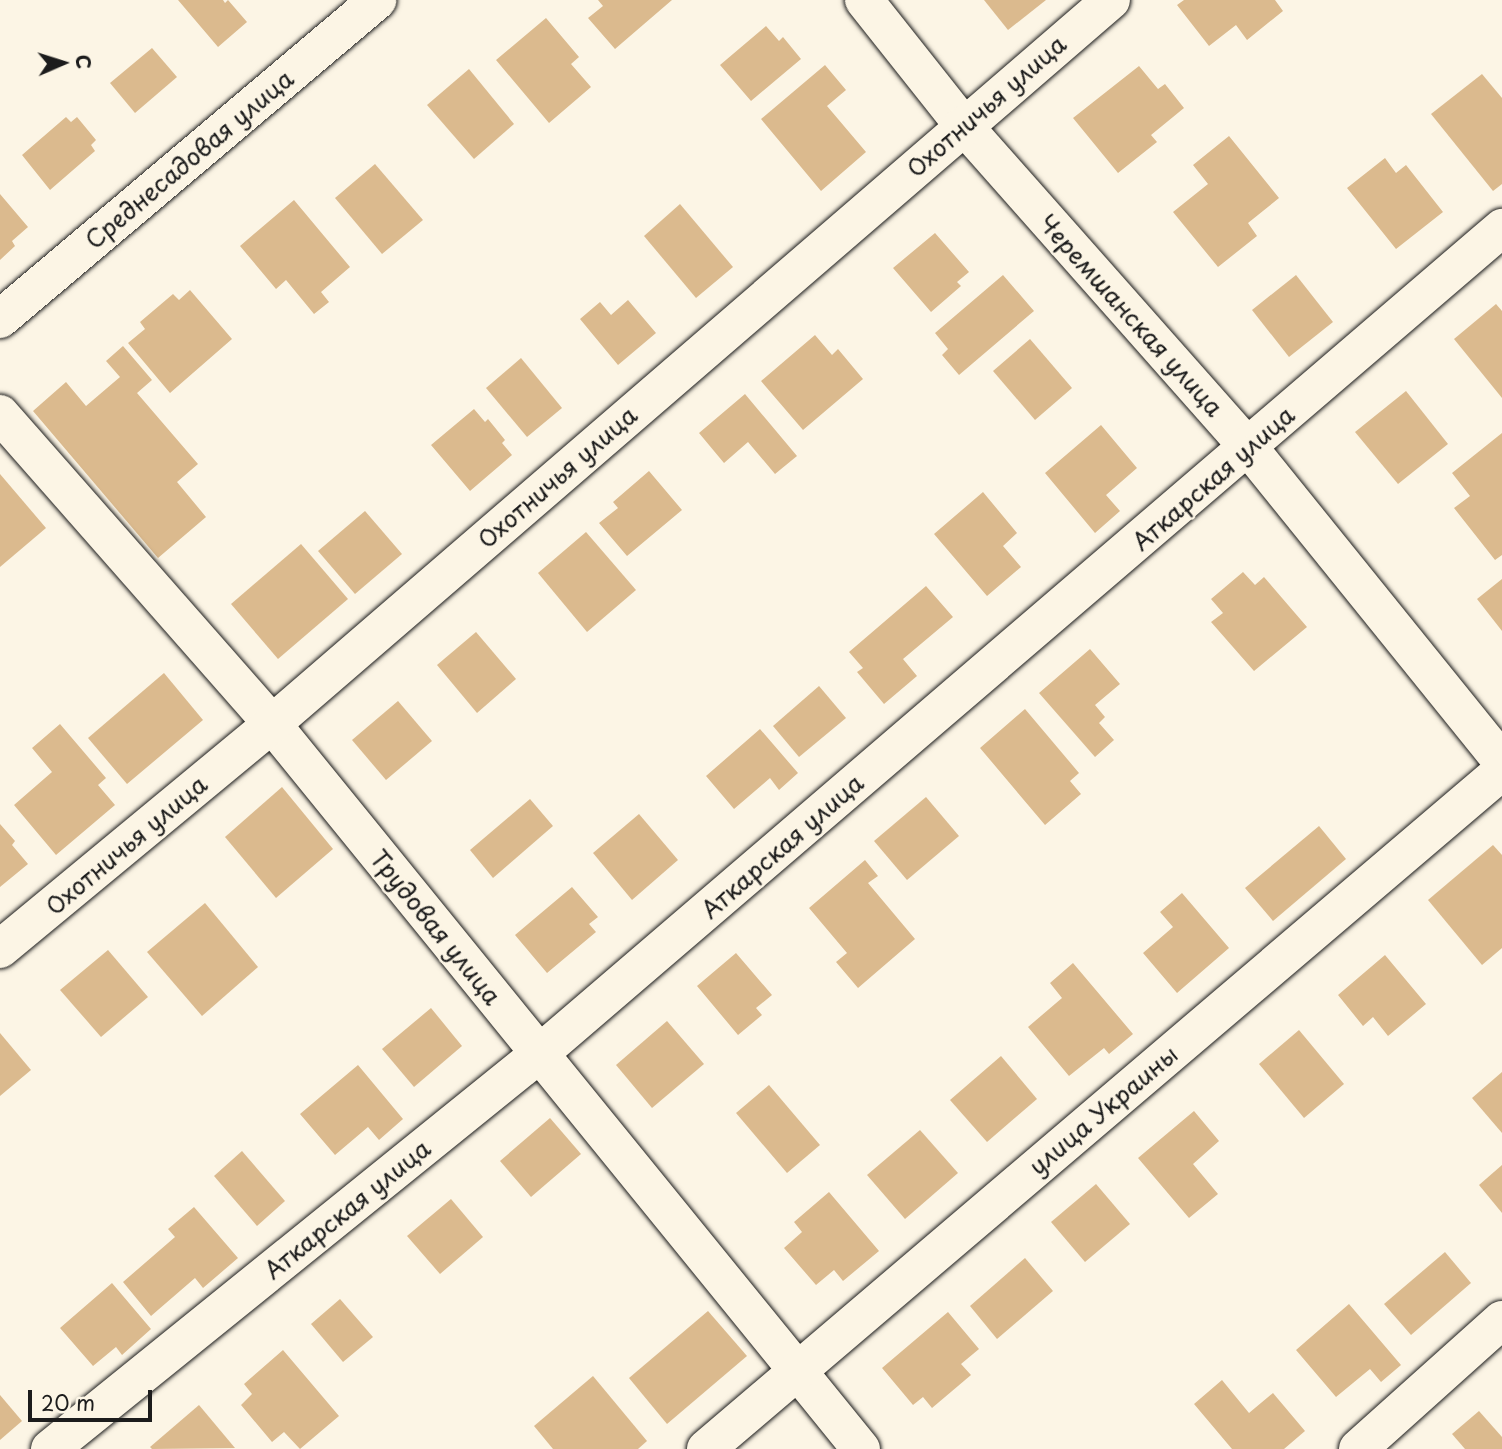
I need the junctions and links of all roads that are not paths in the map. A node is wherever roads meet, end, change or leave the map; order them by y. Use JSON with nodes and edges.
{"nodes":[{"id":1,"x":377,"y":0,"type":"edge"},
{"id":2,"x":864,"y":0,"type":"edge"},
{"id":3,"x":1111,"y":0,"type":"edge"},
{"id":4,"x":963,"y":125,"type":"junction"},
{"id":5,"x":1502,"y":228,"type":"edge"},
{"id":6,"x":0,"y":318,"type":"edge"},
{"id":7,"x":0,"y":414,"type":"edge"},
{"id":8,"x":1249,"y":448,"type":"junction"},
{"id":9,"x":272,"y":724,"type":"junction"},
{"id":10,"x":1502,"y":762,"type":"edge"},
{"id":11,"x":1502,"y":771,"type":"edge"},
{"id":12,"x":0,"y":949,"type":"edge"},
{"id":13,"x":539,"y":1055,"type":"junction"},
{"id":14,"x":1502,"y":1320,"type":"edge"},
{"id":15,"x":795,"y":1371,"type":"junction"},
{"id":16,"x":50,"y":1449,"type":"edge"},
{"id":17,"x":706,"y":1449,"type":"edge"},
{"id":18,"x":861,"y":1449,"type":"edge"},
{"id":19,"x":1358,"y":1449,"type":"edge"}],
"edges":[{"from":1,"to":6,"type":"street","name":"Среднесадовая улица"},
{"from":2,"to":4,"type":"street","name":"Черемшанская улица"},
{"from":3,"to":4,"type":"street","name":"Охотничья улица"},
{"from":4,"to":8,"type":"street","name":"Черемшанская улица"},
{"from":4,"to":9,"type":"street","name":"Охотничья улица"},
{"from":5,"to":8,"type":"street","name":"Аткарская улица"},
{"from":7,"to":9,"type":"street","name":"Трудовая улица"},
{"from":8,"to":10,"type":"street","name":"Черемшанская улица"},
{"from":8,"to":13,"type":"street","name":"Аткарская улица"},
{"from":9,"to":12,"type":"street","name":"Охотничья улица"},
{"from":9,"to":13,"type":"street","name":"Трудовая улица"},
{"from":11,"to":15,"type":"street","name":"улица Украины"},
{"from":13,"to":15,"type":"street","name":"Трудовая улица"},
{"from":13,"to":16,"type":"street","name":"Аткарская улица"},
{"from":14,"to":19,"type":"street"},
{"from":15,"to":17,"type":"street","name":"улица Украины"},
{"from":15,"to":18,"type":"street","name":"Трудовая улица"}]}
